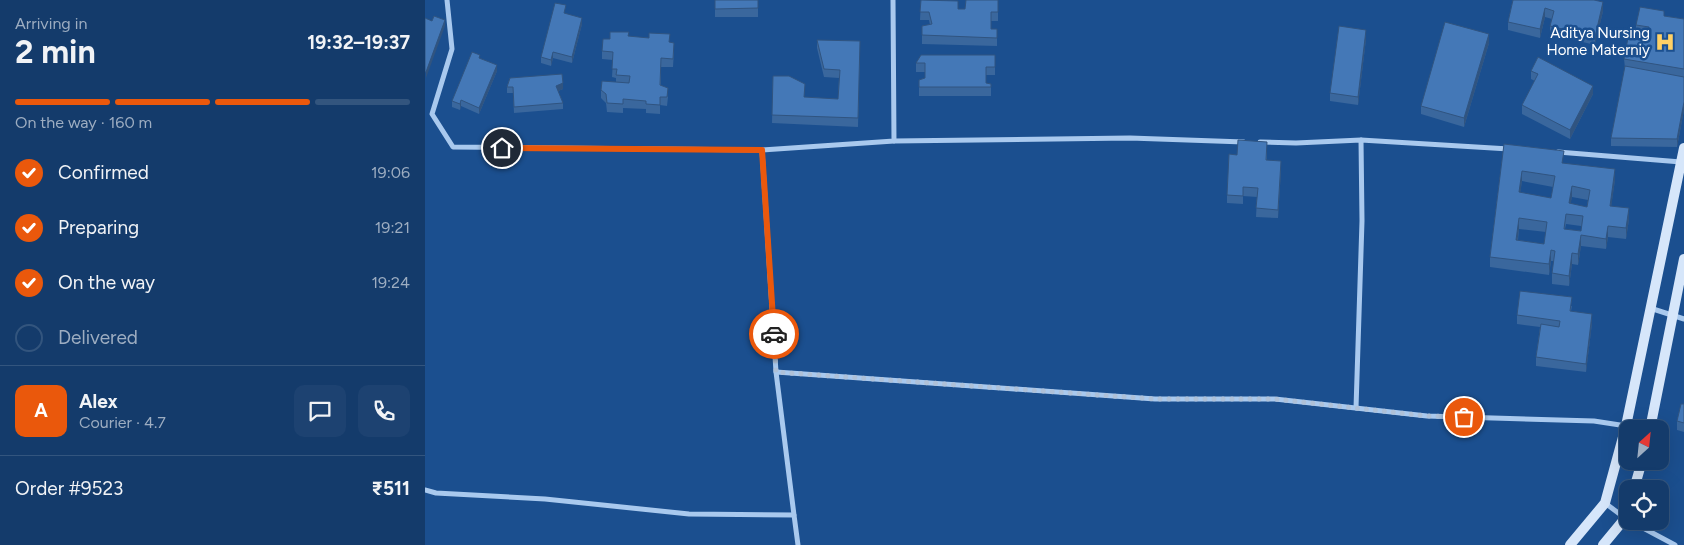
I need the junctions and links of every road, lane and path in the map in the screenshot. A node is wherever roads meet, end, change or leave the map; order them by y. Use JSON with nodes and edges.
{"nodes":[{"id":1,"x":447,"y":0,"type":"edge"},
{"id":2,"x":893,"y":0,"type":"edge"},
{"id":3,"x":1361,"y":140,"type":"junction"},
{"id":4,"x":894,"y":141,"type":"junction"},
{"id":5,"x":1247,"y":142,"type":"edge"},
{"id":6,"x":1257,"y":142,"type":"edge"},
{"id":7,"x":1684,"y":148,"type":"edge"},
{"id":8,"x":1517,"y":149,"type":"edge"},
{"id":9,"x":762,"y":150,"type":"junction"},
{"id":10,"x":1555,"y":152,"type":"edge"},
{"id":11,"x":1683,"y":162,"type":"edge"},
{"id":12,"x":1684,"y":259,"type":"edge"},
{"id":13,"x":1650,"y":308,"type":"junction"},
{"id":14,"x":1679,"y":318,"type":"edge"},
{"id":15,"x":776,"y":372,"type":"junction"},
{"id":16,"x":1356,"y":408,"type":"junction"},
{"id":17,"x":1627,"y":420,"type":"edge"},
{"id":18,"x":1652,"y":420,"type":"edge"},
{"id":19,"x":1619,"y":425,"type":"edge"},
{"id":20,"x":1619,"y":452,"type":"edge"},
{"id":21,"x":425,"y":490,"type":"edge"},
{"id":22,"x":1605,"y":503,"type":"junction"},
{"id":23,"x":1619,"y":513,"type":"edge"},
{"id":24,"x":794,"y":516,"type":"junction"},
{"id":25,"x":1619,"y":528,"type":"edge"},
{"id":26,"x":1648,"y":530,"type":"edge"},
{"id":27,"x":798,"y":545,"type":"edge"},
{"id":28,"x":1570,"y":545,"type":"edge"},
{"id":29,"x":1603,"y":545,"type":"edge"},
{"id":30,"x":1675,"y":545,"type":"edge"}],
"edges":[{"from":1,"to":9,"type":"street"},
{"from":2,"to":4,"type":"street"},
{"from":3,"to":6,"type":"street"},
{"from":3,"to":8,"type":"street"},
{"from":3,"to":16,"type":"street"},
{"from":4,"to":5,"type":"street"},
{"from":4,"to":9,"type":"street"},
{"from":7,"to":11,"type":"street"},
{"from":9,"to":15,"type":"street"},
{"from":10,"to":11,"type":"street"},
{"from":11,"to":13,"type":"street"},
{"from":12,"to":14,"type":"street"},
{"from":13,"to":14,"type":"street"},
{"from":13,"to":17,"type":"street"},
{"from":14,"to":18,"type":"street"},
{"from":15,"to":16,"type":"street"},
{"from":15,"to":24,"type":"street"},
{"from":16,"to":19,"type":"street"},
{"from":20,"to":22,"type":"street"},
{"from":21,"to":24,"type":"street"},
{"from":22,"to":23,"type":"street"},
{"from":22,"to":28,"type":"street"},
{"from":24,"to":27,"type":"street"},
{"from":25,"to":29,"type":"street"},
{"from":26,"to":30,"type":"street"}]}
